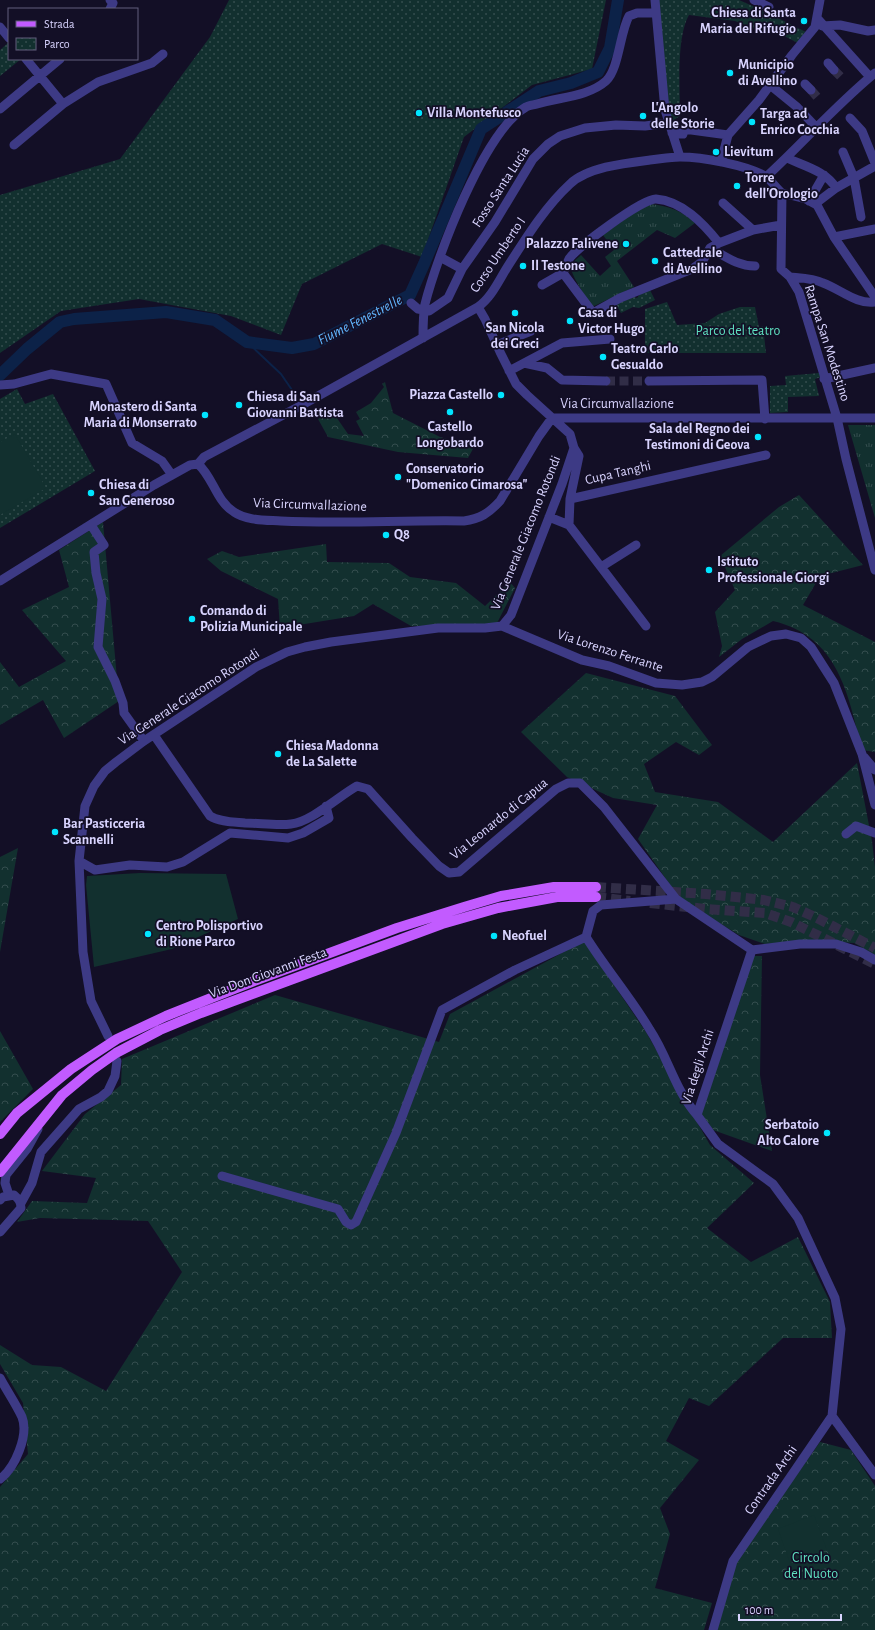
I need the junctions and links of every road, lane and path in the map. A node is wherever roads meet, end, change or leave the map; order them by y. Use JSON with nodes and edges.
{"nodes":[{"id":1,"x":655,"y":0,"type":"edge"},
{"id":2,"x":754,"y":0,"type":"edge"},
{"id":3,"x":820,"y":0,"type":"edge"},
{"id":4,"x":769,"y":6,"type":"dead end"},
{"id":5,"x":655,"y":13,"type":"junction"},
{"id":6,"x":816,"y":23,"type":"junction"},
{"id":7,"x":0,"y":27,"type":"edge"},
{"id":8,"x":833,"y":30,"type":"junction"},
{"id":9,"x":875,"y":30,"type":"edge"},
{"id":10,"x":8,"y":37,"type":"edge"},
{"id":11,"x":164,"y":54,"type":"dead end"},
{"id":12,"x":27,"y":60,"type":"edge"},
{"id":13,"x":59,"y":60,"type":"edge"},
{"id":14,"x":873,"y":75,"type":"edge"},
{"id":15,"x":40,"y":76,"type":"junction"},
{"id":16,"x":770,"y":85,"type":"junction"},
{"id":17,"x":63,"y":104,"type":"junction"},
{"id":18,"x":0,"y":109,"type":"edge"},
{"id":19,"x":850,"y":118,"type":"dead end"},
{"id":20,"x":669,"y":123,"type":"junction"},
{"id":21,"x":816,"y":127,"type":"junction"},
{"id":22,"x":672,"y":133,"type":"junction"},
{"id":23,"x":728,"y":135,"type":"junction"},
{"id":24,"x":14,"y":145,"type":"dead end"},
{"id":25,"x":843,"y":152,"type":"dead end"},
{"id":26,"x":680,"y":157,"type":"junction"},
{"id":27,"x":787,"y":158,"type":"junction"},
{"id":28,"x":721,"y":162,"type":"junction"},
{"id":29,"x":875,"y":164,"type":"edge"},
{"id":30,"x":824,"y":175,"type":"junction"},
{"id":31,"x":766,"y":177,"type":"junction"},
{"id":32,"x":854,"y":178,"type":"junction"},
{"id":33,"x":836,"y":188,"type":"junction"},
{"id":34,"x":782,"y":193,"type":"junction"},
{"id":35,"x":812,"y":202,"type":"junction"},
{"id":36,"x":723,"y":203,"type":"dead end"},
{"id":37,"x":861,"y":217,"type":"dead end"},
{"id":38,"x":781,"y":225,"type":"junction"},
{"id":39,"x":875,"y":229,"type":"edge"},
{"id":40,"x":753,"y":230,"type":"junction"},
{"id":41,"x":834,"y":237,"type":"junction"},
{"id":42,"x":719,"y":243,"type":"junction"},
{"id":43,"x":710,"y":248,"type":"junction"},
{"id":44,"x":440,"y":257,"type":"junction"},
{"id":45,"x":755,"y":266,"type":"dead end"},
{"id":46,"x":462,"y":269,"type":"junction"},
{"id":47,"x":563,"y":273,"type":"junction"},
{"id":48,"x":790,"y":277,"type":"junction"},
{"id":49,"x":542,"y":285,"type":"dead end"},
{"id":50,"x":875,"y":296,"type":"edge"},
{"id":51,"x":875,"y":302,"type":"edge"},
{"id":52,"x":412,"y":303,"type":"dead end"},
{"id":53,"x":478,"y":307,"type":"junction"},
{"id":54,"x":531,"y":331,"type":"dead end"},
{"id":55,"x":423,"y":334,"type":"junction"},
{"id":56,"x":610,"y":339,"type":"dead end"},
{"id":57,"x":497,"y":345,"type":"junction"},
{"id":58,"x":524,"y":363,"type":"junction"},
{"id":59,"x":875,"y":368,"type":"edge"},
{"id":60,"x":509,"y":372,"type":"junction"},
{"id":61,"x":824,"y":379,"type":"junction"},
{"id":62,"x":606,"y":381,"type":"tunnel mouth"},
{"id":63,"x":649,"y":381,"type":"tunnel mouth"},
{"id":64,"x":0,"y":385,"type":"edge"},
{"id":65,"x":552,"y":418,"type":"junction"},
{"id":66,"x":765,"y":418,"type":"junction"},
{"id":67,"x":837,"y":418,"type":"junction"},
{"id":68,"x":875,"y":418,"type":"edge"},
{"id":69,"x":574,"y":448,"type":"junction"},
{"id":70,"x":766,"y":455,"type":"dead end"},
{"id":71,"x":198,"y":464,"type":"junction"},
{"id":72,"x":172,"y":475,"type":"junction"},
{"id":73,"x":570,"y":499,"type":"junction"},
{"id":74,"x":549,"y":517,"type":"junction"},
{"id":75,"x":92,"y":525,"type":"junction"},
{"id":76,"x":569,"y":525,"type":"junction"},
{"id":77,"x":636,"y":545,"type":"dead end"},
{"id":78,"x":601,"y":567,"type":"junction"},
{"id":79,"x":875,"y":570,"type":"edge"},
{"id":80,"x":0,"y":580,"type":"edge"},
{"id":81,"x":502,"y":626,"type":"junction"},
{"id":82,"x":646,"y":626,"type":"dead end"},
{"id":83,"x":154,"y":735,"type":"junction"},
{"id":84,"x":144,"y":741,"type":"junction"},
{"id":85,"x":862,"y":754,"type":"junction"},
{"id":86,"x":875,"y":770,"type":"edge"},
{"id":87,"x":875,"y":805,"type":"edge"},
{"id":88,"x":326,"y":806,"type":"junction"},
{"id":89,"x":875,"y":833,"type":"edge"},
{"id":90,"x":846,"y":834,"type":"dead end"},
{"id":91,"x":79,"y":861,"type":"junction"},
{"id":92,"x":676,"y":899,"type":"junction"},
{"id":93,"x":586,"y":937,"type":"junction"},
{"id":94,"x":752,"y":950,"type":"junction"},
{"id":95,"x":875,"y":960,"type":"edge"},
{"id":96,"x":108,"y":1036,"type":"dead end"},
{"id":97,"x":117,"y":1061,"type":"dead end"},
{"id":98,"x":44,"y":1115,"type":"junction"},
{"id":99,"x":697,"y":1115,"type":"junction"},
{"id":100,"x":0,"y":1134,"type":"edge"},
{"id":101,"x":0,"y":1172,"type":"edge"},
{"id":102,"x":222,"y":1176,"type":"dead end"},
{"id":103,"x":9,"y":1195,"type":"junction"},
{"id":104,"x":0,"y":1200,"type":"edge"},
{"id":105,"x":21,"y":1203,"type":"junction"},
{"id":106,"x":0,"y":1232,"type":"edge"},
{"id":107,"x":0,"y":1378,"type":"edge"},
{"id":108,"x":832,"y":1416,"type":"junction"},
{"id":109,"x":875,"y":1475,"type":"edge"},
{"id":110,"x":0,"y":1479,"type":"edge"},
{"id":111,"x":713,"y":1630,"type":"edge"}],
"edges":[{"from":1,"to":5,"type":"street"},
{"from":2,"to":4,"type":"street"},
{"from":3,"to":6,"type":"street"},
{"from":5,"to":20,"type":"street"},
{"from":5,"to":44,"type":"street"},
{"from":6,"to":8,"type":"street"},
{"from":6,"to":16,"type":"street"},
{"from":7,"to":10,"type":"street"},
{"from":8,"to":9,"type":"street"},
{"from":8,"to":14,"type":"street"},
{"from":11,"to":17,"type":"street"},
{"from":12,"to":15,"type":"street"},
{"from":13,"to":15,"type":"street"},
{"from":14,"to":21,"type":"street"},
{"from":15,"to":17,"type":"street"},
{"from":15,"to":18,"type":"street"},
{"from":16,"to":21,"type":"street"},
{"from":16,"to":23,"type":"street"},
{"from":17,"to":24,"type":"street"},
{"from":19,"to":29,"type":"street"},
{"from":20,"to":22,"type":"street"},
{"from":20,"to":46,"type":"street","name":"Fosso Santa Lucia"},
{"from":21,"to":27,"type":"street"},
{"from":22,"to":23,"type":"street"},
{"from":22,"to":26,"type":"street"},
{"from":23,"to":28,"type":"street"},
{"from":25,"to":32,"type":"street"},
{"from":26,"to":28,"type":"street","name":"Corso Umberto I"},
{"from":26,"to":53,"type":"street","name":"Corso Umberto I"},
{"from":27,"to":30,"type":"street"},
{"from":27,"to":31,"type":"street"},
{"from":28,"to":31,"type":"street","name":"Corso Umberto I"},
{"from":29,"to":32,"type":"street"},
{"from":30,"to":33,"type":"street"},
{"from":30,"to":35,"type":"street"},
{"from":31,"to":34,"type":"street"},
{"from":32,"to":33,"type":"street"},
{"from":32,"to":37,"type":"street"},
{"from":33,"to":35,"type":"street"},
{"from":34,"to":35,"type":"street"},
{"from":34,"to":38,"type":"street","name":"Rampa San Modestino"},
{"from":35,"to":41,"type":"street"},
{"from":36,"to":40,"type":"street"},
{"from":38,"to":40,"type":"street"},
{"from":38,"to":48,"type":"street","name":"Rampa San Modestino"},
{"from":39,"to":41,"type":"street"},
{"from":40,"to":42,"type":"street"},
{"from":41,"to":50,"type":"street"},
{"from":42,"to":43,"type":"street"},
{"from":42,"to":47,"type":"street"},
{"from":43,"to":45,"type":"street"},
{"from":43,"to":47,"type":"street"},
{"from":44,"to":46,"type":"street"},
{"from":44,"to":55,"type":"street"},
{"from":46,"to":52,"type":"street","name":"Fosso Santa Lucia"},
{"from":47,"to":49,"type":"street"},
{"from":48,"to":51,"type":"street"},
{"from":48,"to":61,"type":"street","name":"Rampa San Modestino"},
{"from":53,"to":55,"type":"street","name":"Corso Umberto I"},
{"from":53,"to":57,"type":"street","name":"Via Generale Giacomo Rotondi"},
{"from":54,"to":57,"type":"street"},
{"from":55,"to":71,"type":"street","name":"Corso Umberto I"},
{"from":56,"to":58,"type":"street"},
{"from":57,"to":60,"type":"street","name":"Via Generale Giacomo Rotondi"},
{"from":58,"to":60,"type":"street"},
{"from":58,"to":62,"type":"street"},
{"from":59,"to":61,"type":"street"},
{"from":60,"to":65,"type":"street","name":"Via Generale Giacomo Rotondi"},
{"from":61,"to":67,"type":"street","name":"Rampa San Modestino"},
{"from":63,"to":66,"type":"street"},
{"from":64,"to":72,"type":"street"},
{"from":65,"to":66,"type":"street","name":"Via Circumvallazione"},
{"from":65,"to":69,"type":"street","name":"Via Generale Giacomo Rotondi"},
{"from":65,"to":71,"type":"street","name":"Via Circumvallazione"},
{"from":66,"to":67,"type":"street","name":"Via Circumvallazione"},
{"from":67,"to":68,"type":"street","name":"Via Circumvallazione"},
{"from":67,"to":79,"type":"street","name":"Rampa San Modestino"},
{"from":69,"to":73,"type":"street"},
{"from":69,"to":74,"type":"street","name":"Via Generale Giacomo Rotondi"},
{"from":70,"to":73,"type":"street","name":"Cupa Tanghi"},
{"from":71,"to":72,"type":"street","name":"Corso Umberto I"},
{"from":72,"to":75,"type":"street","name":"Corso Umberto I"},
{"from":73,"to":76,"type":"street"},
{"from":74,"to":76,"type":"street"},
{"from":74,"to":81,"type":"street","name":"Via Generale Giacomo Rotondi"},
{"from":75,"to":80,"type":"street","name":"Corso Umberto I"},
{"from":75,"to":84,"type":"street"},
{"from":76,"to":78,"type":"street"},
{"from":77,"to":78,"type":"street"},
{"from":78,"to":82,"type":"street"},
{"from":81,"to":83,"type":"street","name":"Via Generale Giacomo Rotondi"},
{"from":81,"to":85,"type":"street","name":"Via Lorenzo Ferrante"},
{"from":83,"to":84,"type":"street","name":"Via Generale Giacomo Rotondi"},
{"from":83,"to":88,"type":"street","name":"Via Leonardo di Capua"},
{"from":84,"to":91,"type":"street","name":"Via Generale Giacomo Rotondi"},
{"from":85,"to":86,"type":"street"},
{"from":85,"to":87,"type":"street","name":"Via Lorenzo Ferrante"},
{"from":88,"to":91,"type":"street"},
{"from":88,"to":92,"type":"street","name":"Via Leonardo di Capua"},
{"from":89,"to":90,"type":"street"},
{"from":91,"to":96,"type":"street","name":"Via Generale Giacomo Rotondi"},
{"from":92,"to":93,"type":"street"},
{"from":92,"to":94,"type":"street"},
{"from":93,"to":99,"type":"street"},
{"from":93,"to":102,"type":"street"},
{"from":94,"to":95,"type":"street"},
{"from":94,"to":99,"type":"street","name":"Via degli Archi"},
{"from":97,"to":105,"type":"street"},
{"from":98,"to":100,"type":"main road","name":"Via Don Giovanni Festa"},
{"from":98,"to":101,"type":"main road","name":"Via Don Giovanni Festa"},
{"from":98,"to":103,"type":"street"},
{"from":99,"to":108,"type":"street","name":"Via degli Archi"},
{"from":103,"to":104,"type":"street"},
{"from":103,"to":105,"type":"street"},
{"from":105,"to":106,"type":"street"},
{"from":107,"to":110,"type":"street"},
{"from":108,"to":109,"type":"street"},
{"from":108,"to":111,"type":"street","name":"Contrada Archi"}]}
